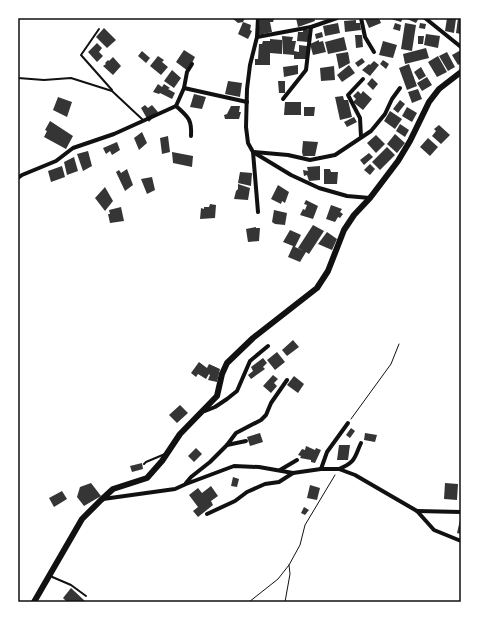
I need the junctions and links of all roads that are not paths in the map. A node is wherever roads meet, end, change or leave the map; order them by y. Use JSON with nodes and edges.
{"nodes":[{"id":1,"x":258,"y":18,"type":"edge"},
{"id":2,"x":337,"y":18,"type":"edge"},
{"id":3,"x":361,"y":18,"type":"edge"},
{"id":4,"x":425,"y":18,"type":"edge"},
{"id":5,"x":312,"y":27,"type":"junction"},
{"id":6,"x":99,"y":29,"type":"dead end"},
{"id":7,"x":257,"y":37,"type":"junction"},
{"id":8,"x":461,"y":47,"type":"edge"},
{"id":9,"x":374,"y":52,"type":"dead end"},
{"id":10,"x":192,"y":64,"type":"dead end"},
{"id":11,"x":461,"y":72,"type":"edge"},
{"id":12,"x":18,"y":78,"type":"edge"},
{"id":13,"x":362,"y":79,"type":"dead end"},
{"id":14,"x":184,"y":88,"type":"junction"},
{"id":15,"x":400,"y":88,"type":"dead end"},
{"id":16,"x":116,"y":95,"type":"junction"},
{"id":17,"x":283,"y":99,"type":"dead end"},
{"id":18,"x":247,"y":102,"type":"junction"},
{"id":19,"x":176,"y":106,"type":"junction"},
{"id":20,"x":143,"y":121,"type":"junction"},
{"id":21,"x":191,"y":136,"type":"dead end"},
{"id":22,"x":361,"y":138,"type":"junction"},
{"id":23,"x":253,"y":152,"type":"junction"},
{"id":24,"x":18,"y":178,"type":"edge"},
{"id":25,"x":370,"y":198,"type":"junction"},
{"id":26,"x":258,"y":212,"type":"dead end"},
{"id":27,"x":268,"y":346,"type":"dead end"},
{"id":28,"x":287,"y":380,"type":"dead end"},
{"id":29,"x":201,"y":412,"type":"junction"},
{"id":30,"x":348,"y":423,"type":"road end"},
{"id":31,"x":246,"y":441,"type":"dead end"},
{"id":32,"x":362,"y":443,"type":"dead end"},
{"id":33,"x":227,"y":445,"type":"junction"},
{"id":34,"x":168,"y":453,"type":"junction"},
{"id":35,"x":297,"y":460,"type":"dead end"},
{"id":36,"x":144,"y":464,"type":"dead end"},
{"id":37,"x":321,"y":469,"type":"junction"},
{"id":38,"x":338,"y":469,"type":"junction"},
{"id":39,"x":280,"y":470,"type":"junction"},
{"id":40,"x":293,"y":473,"type":"junction"},
{"id":41,"x":186,"y":484,"type":"junction"},
{"id":42,"x":101,"y":500,"type":"junction"},
{"id":43,"x":417,"y":511,"type":"junction"},
{"id":44,"x":461,"y":512,"type":"edge"},
{"id":45,"x":207,"y":514,"type":"dead end"},
{"id":46,"x":461,"y":541,"type":"edge"},
{"id":47,"x":48,"y":576,"type":"junction"},
{"id":48,"x":86,"y":596,"type":"dead end"},
{"id":49,"x":34,"y":602,"type":"edge"}],
"edges":[{"from":1,"to":7,"type":"street"},
{"from":2,"to":5,"type":"street"},
{"from":3,"to":9,"type":"street"},
{"from":4,"to":8,"type":"street"},
{"from":5,"to":7,"type":"street"},
{"from":5,"to":17,"type":"street"},
{"from":6,"to":16,"type":"lane"},
{"from":7,"to":18,"type":"street"},
{"from":10,"to":14,"type":"street"},
{"from":11,"to":25,"type":"main road"},
{"from":12,"to":16,"type":"lane"},
{"from":13,"to":22,"type":"street"},
{"from":14,"to":18,"type":"street"},
{"from":14,"to":19,"type":"street"},
{"from":15,"to":22,"type":"street"},
{"from":16,"to":20,"type":"lane"},
{"from":18,"to":23,"type":"street"},
{"from":19,"to":20,"type":"street"},
{"from":19,"to":21,"type":"street"},
{"from":20,"to":24,"type":"street"},
{"from":22,"to":23,"type":"street"},
{"from":23,"to":25,"type":"street"},
{"from":23,"to":26,"type":"street"},
{"from":25,"to":29,"type":"main road"},
{"from":27,"to":29,"type":"street"},
{"from":28,"to":33,"type":"street"},
{"from":29,"to":34,"type":"main road"},
{"from":30,"to":37,"type":"street"},
{"from":31,"to":33,"type":"street"},
{"from":32,"to":38,"type":"street"},
{"from":33,"to":41,"type":"street"},
{"from":34,"to":36,"type":"lane"},
{"from":34,"to":42,"type":"main road"},
{"from":35,"to":39,"type":"street"},
{"from":37,"to":38,"type":"street"},
{"from":37,"to":40,"type":"street"},
{"from":38,"to":43,"type":"street"},
{"from":39,"to":40,"type":"street"},
{"from":39,"to":41,"type":"street"},
{"from":40,"to":45,"type":"street"},
{"from":41,"to":42,"type":"street"},
{"from":42,"to":47,"type":"main road"},
{"from":43,"to":44,"type":"street"},
{"from":43,"to":46,"type":"street"},
{"from":47,"to":48,"type":"lane"},
{"from":47,"to":49,"type":"main road"}]}
